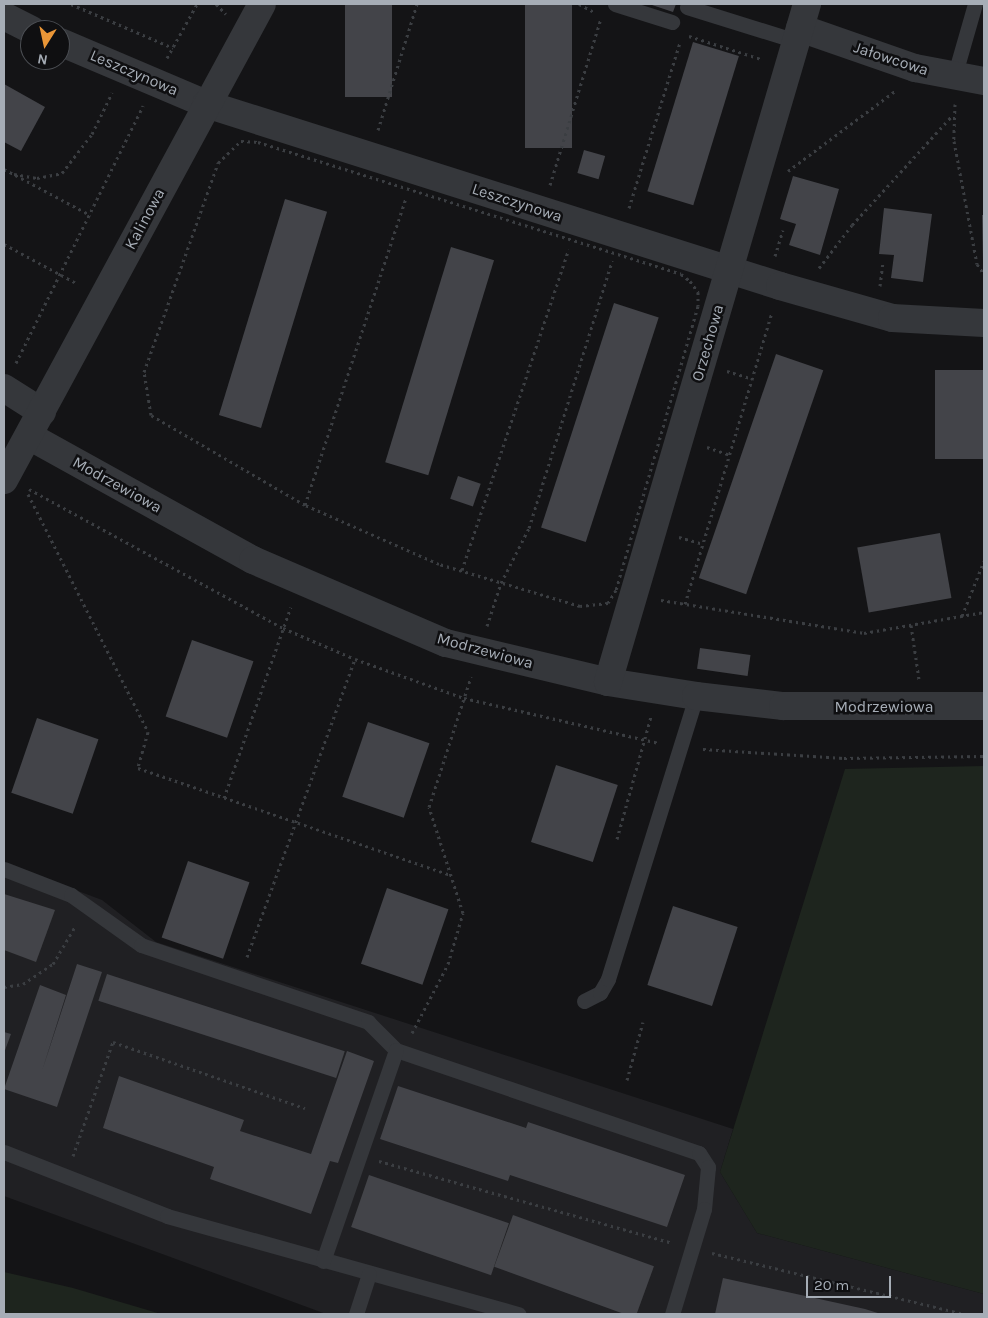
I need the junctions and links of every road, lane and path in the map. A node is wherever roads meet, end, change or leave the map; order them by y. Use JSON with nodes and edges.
{"nodes":[{"id":1,"x":71,"y":4,"type":"edge"},
{"id":2,"x":197,"y":4,"type":"edge"},
{"id":3,"x":262,"y":4,"type":"edge"},
{"id":4,"x":417,"y":4,"type":"edge"},
{"id":5,"x":615,"y":4,"type":"edge"},
{"id":6,"x":975,"y":4,"type":"edge"},
{"id":7,"x":687,"y":7,"type":"dead end"},
{"id":8,"x":601,"y":15,"type":"dead end"},
{"id":9,"x":4,"y":16,"type":"edge"},
{"id":10,"x":672,"y":22,"type":"dead end"},
{"id":11,"x":20,"y":24,"type":"edge"},
{"id":12,"x":801,"y":24,"type":"edge"},
{"id":13,"x":682,"y":34,"type":"dead end"},
{"id":14,"x":70,"y":46,"type":"edge"},
{"id":15,"x":173,"y":48,"type":"junction"},
{"id":16,"x":166,"y":62,"type":"dead end"},
{"id":17,"x":954,"y":77,"type":"junction"},
{"id":18,"x":984,"y":81,"type":"edge"},
{"id":19,"x":116,"y":85,"type":"dead end"},
{"id":20,"x":899,"y":88,"type":"dead end"},
{"id":21,"x":147,"y":99,"type":"dead end"},
{"id":22,"x":206,"y":104,"type":"junction"},
{"id":23,"x":952,"y":116,"type":"junction"},
{"id":24,"x":379,"y":126,"type":"dead end"},
{"id":25,"x":4,"y":169,"type":"edge"},
{"id":26,"x":14,"y":174,"type":"junction"},
{"id":27,"x":783,"y":174,"type":"dead end"},
{"id":28,"x":408,"y":189,"type":"junction"},
{"id":29,"x":547,"y":195,"type":"dead end"},
{"id":30,"x":628,"y":211,"type":"dead end"},
{"id":31,"x":90,"y":214,"type":"junction"},
{"id":32,"x":783,"y":230,"type":"dead end"},
{"id":33,"x":572,"y":240,"type":"junction"},
{"id":34,"x":4,"y":244,"type":"edge"},
{"id":35,"x":614,"y":253,"type":"junction"},
{"id":36,"x":883,"y":262,"type":"dead end"},
{"id":37,"x":773,"y":263,"type":"dead end"},
{"id":38,"x":729,"y":270,"type":"junction"},
{"id":39,"x":60,"y":274,"type":"junction"},
{"id":40,"x":984,"y":274,"type":"edge"},
{"id":41,"x":810,"y":275,"type":"dead end"},
{"id":42,"x":878,"y":295,"type":"dead end"},
{"id":43,"x":103,"y":297,"type":"junction"},
{"id":44,"x":773,"y":310,"type":"dead end"},
{"id":45,"x":984,"y":323,"type":"edge"},
{"id":46,"x":718,"y":368,"type":"dead end"},
{"id":47,"x":753,"y":379,"type":"junction"},
{"id":48,"x":4,"y":388,"type":"edge"},
{"id":49,"x":42,"y":412,"type":"junction"},
{"id":50,"x":30,"y":436,"type":"junction"},
{"id":51,"x":704,"y":446,"type":"dead end"},
{"id":52,"x":730,"y":454,"type":"junction"},
{"id":53,"x":4,"y":480,"type":"edge"},
{"id":54,"x":305,"y":505,"type":"junction"},
{"id":55,"x":669,"y":534,"type":"dead end"},
{"id":56,"x":703,"y":544,"type":"junction"},
{"id":57,"x":984,"y":562,"type":"edge"},
{"id":58,"x":462,"y":570,"type":"junction"},
{"id":59,"x":302,"y":581,"type":"junction"},
{"id":60,"x":501,"y":583,"type":"junction"},
{"id":61,"x":650,"y":598,"type":"dead end"},
{"id":62,"x":685,"y":604,"type":"junction"},
{"id":63,"x":984,"y":612,"type":"edge"},
{"id":64,"x":962,"y":616,"type":"junction"},
{"id":65,"x":911,"y":625,"type":"junction"},
{"id":66,"x":283,"y":628,"type":"junction"},
{"id":67,"x":486,"y":630,"type":"dead end"},
{"id":68,"x":916,"y":658,"type":"dead end"},
{"id":69,"x":355,"y":659,"type":"junction"},
{"id":70,"x":473,"y":669,"type":"dead end"},
{"id":71,"x":608,"y":682,"type":"junction"},
{"id":72,"x":696,"y":696,"type":"junction"},
{"id":73,"x":464,"y":698,"type":"junction"},
{"id":74,"x":984,"y":706,"type":"edge"},
{"id":75,"x":652,"y":711,"type":"dead end"},
{"id":76,"x":645,"y":740,"type":"junction"},
{"id":77,"x":670,"y":744,"type":"dead end"},
{"id":78,"x":696,"y":748,"type":"dead end"},
{"id":79,"x":984,"y":756,"type":"edge"},
{"id":80,"x":224,"y":798,"type":"junction"},
{"id":81,"x":296,"y":822,"type":"junction"},
{"id":82,"x":617,"y":839,"type":"dead end"},
{"id":83,"x":4,"y":869,"type":"edge"},
{"id":84,"x":450,"y":875,"type":"junction"},
{"id":85,"x":86,"y":907,"type":"junction"},
{"id":86,"x":240,"y":978,"type":"junction"},
{"id":87,"x":4,"y":987,"type":"edge"},
{"id":88,"x":584,"y":1001,"type":"dead end"},
{"id":89,"x":643,"y":1022,"type":"dead end"},
{"id":90,"x":396,"y":1050,"type":"junction"},
{"id":91,"x":627,"y":1080,"type":"dead end"},
{"id":92,"x":305,"y":1108,"type":"dead end"},
{"id":93,"x":4,"y":1152,"type":"edge"},
{"id":94,"x":360,"y":1154,"type":"junction"},
{"id":95,"x":66,"y":1176,"type":"junction"},
{"id":96,"x":693,"y":1249,"type":"junction"},
{"id":97,"x":323,"y":1261,"type":"junction"},
{"id":98,"x":369,"y":1274,"type":"junction"},
{"id":99,"x":356,"y":1314,"type":"edge"},
{"id":100,"x":519,"y":1314,"type":"edge"},
{"id":101,"x":672,"y":1314,"type":"edge"},
{"id":102,"x":964,"y":1314,"type":"edge"}],
"edges":[{"from":1,"to":15,"type":"path"},
{"from":2,"to":15,"type":"path"},
{"from":3,"to":22,"type":"street","name":"Kalinowa"},
{"from":4,"to":24,"type":"path"},
{"from":5,"to":10,"type":"lane"},
{"from":6,"to":17,"type":"lane"},
{"from":7,"to":12,"type":"lane"},
{"from":8,"to":29,"type":"path"},
{"from":9,"to":11,"type":"street"},
{"from":12,"to":17,"type":"street","name":"Jałowcowa"},
{"from":12,"to":38,"type":"street","name":"Orzechowa"},
{"from":13,"to":30,"type":"path"},
{"from":14,"to":22,"type":"street","name":"Leszczynowa"},
{"from":15,"to":16,"type":"path"},
{"from":17,"to":18,"type":"street","name":"Jałowcowa"},
{"from":17,"to":23,"type":"path"},
{"from":19,"to":26,"type":"path"},
{"from":20,"to":27,"type":"path"},
{"from":21,"to":31,"type":"path"},
{"from":22,"to":38,"type":"street","name":"Leszczynowa"},
{"from":22,"to":43,"type":"street","name":"Kalinowa"},
{"from":23,"to":40,"type":"path"},
{"from":23,"to":41,"type":"path"},
{"from":25,"to":26,"type":"path"},
{"from":26,"to":31,"type":"path"},
{"from":28,"to":33,"type":"path"},
{"from":28,"to":54,"type":"path"},
{"from":28,"to":54,"type":"path"},
{"from":31,"to":39,"type":"path"},
{"from":32,"to":37,"type":"path"},
{"from":33,"to":35,"type":"path"},
{"from":33,"to":58,"type":"path"},
{"from":34,"to":39,"type":"path"},
{"from":35,"to":60,"type":"path"},
{"from":35,"to":60,"type":"path"},
{"from":36,"to":42,"type":"path"},
{"from":38,"to":45,"type":"street","name":"Leszczynowa"},
{"from":38,"to":71,"type":"street","name":"Orzechowa"},
{"from":39,"to":43,"type":"path"},
{"from":39,"to":48,"type":"path"},
{"from":43,"to":49,"type":"street","name":"Kalinowa"},
{"from":44,"to":47,"type":"path"},
{"from":46,"to":47,"type":"path"},
{"from":47,"to":52,"type":"path"},
{"from":48,"to":49,"type":"street"},
{"from":49,"to":50,"type":"street","name":"Kalinowa"},
{"from":50,"to":53,"type":"street","name":"Kalinowa"},
{"from":50,"to":59,"type":"street","name":"Modrzewiowa"},
{"from":51,"to":52,"type":"path"},
{"from":52,"to":56,"type":"path"},
{"from":54,"to":58,"type":"path"},
{"from":55,"to":56,"type":"path"},
{"from":56,"to":62,"type":"path"},
{"from":57,"to":64,"type":"path"},
{"from":58,"to":60,"type":"path"},
{"from":59,"to":66,"type":"path"},
{"from":59,"to":71,"type":"street","name":"Modrzewiowa"},
{"from":60,"to":67,"type":"path"},
{"from":61,"to":62,"type":"path"},
{"from":62,"to":65,"type":"path"},
{"from":63,"to":64,"type":"path"},
{"from":64,"to":65,"type":"path"},
{"from":65,"to":68,"type":"path"},
{"from":66,"to":69,"type":"path"},
{"from":66,"to":80,"type":"path"},
{"from":66,"to":80,"type":"path"},
{"from":69,"to":73,"type":"path"},
{"from":69,"to":81,"type":"path"},
{"from":70,"to":73,"type":"path"},
{"from":71,"to":72,"type":"street","name":"Modrzewiowa"},
{"from":72,"to":74,"type":"street","name":"Modrzewiowa"},
{"from":72,"to":88,"type":"lane"},
{"from":73,"to":76,"type":"path"},
{"from":73,"to":84,"type":"path"},
{"from":75,"to":76,"type":"path"},
{"from":76,"to":77,"type":"path"},
{"from":76,"to":82,"type":"path"},
{"from":78,"to":79,"type":"path"},
{"from":80,"to":81,"type":"path"},
{"from":81,"to":84,"type":"path"},
{"from":81,"to":86,"type":"path"},
{"from":83,"to":85,"type":"lane"},
{"from":84,"to":90,"type":"path"},
{"from":85,"to":86,"type":"lane"},
{"from":85,"to":87,"type":"path"},
{"from":86,"to":90,"type":"lane"},
{"from":89,"to":91,"type":"path"},
{"from":90,"to":94,"type":"lane"},
{"from":90,"to":96,"type":"lane"},
{"from":92,"to":95,"type":"path"},
{"from":93,"to":95,"type":"lane"},
{"from":94,"to":96,"type":"path"},
{"from":94,"to":97,"type":"lane"},
{"from":95,"to":97,"type":"lane"},
{"from":96,"to":101,"type":"lane"},
{"from":96,"to":102,"type":"path"},
{"from":97,"to":98,"type":"lane"},
{"from":98,"to":99,"type":"lane"},
{"from":98,"to":100,"type":"lane"}]}
